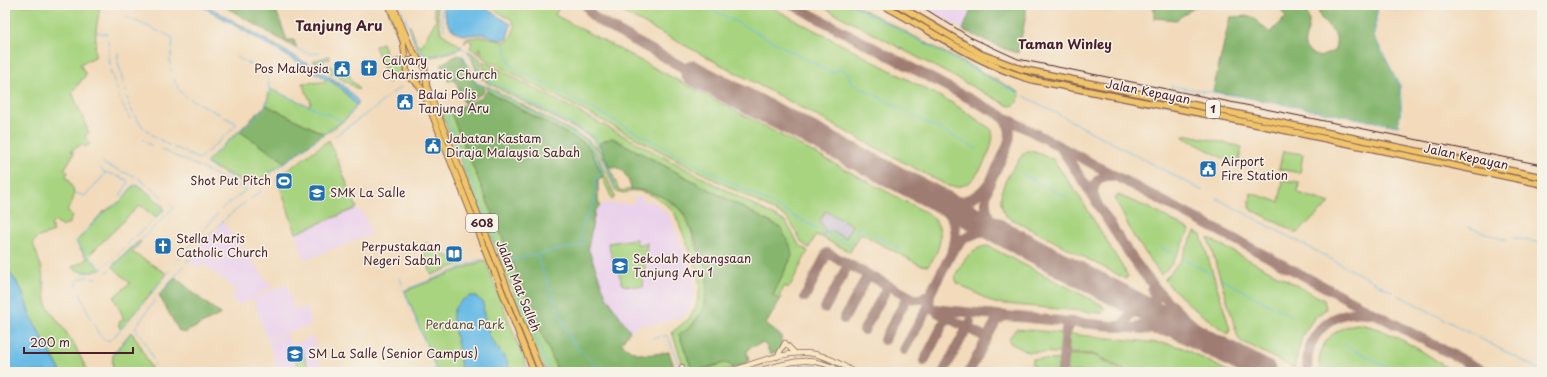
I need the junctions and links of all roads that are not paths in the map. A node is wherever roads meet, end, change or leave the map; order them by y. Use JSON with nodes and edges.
{"nodes":[{"id":1,"x":390,"y":5,"type":"edge"},
{"id":2,"x":393,"y":5,"type":"edge"},
{"id":3,"x":882,"y":5,"type":"edge"},
{"id":4,"x":898,"y":5,"type":"edge"},
{"id":5,"x":419,"y":60,"type":"junction"},
{"id":6,"x":406,"y":66,"type":"junction"},
{"id":7,"x":425,"y":73,"type":"junction"},
{"id":8,"x":414,"y":80,"type":"junction"},
{"id":9,"x":1542,"y":177,"type":"edge"},
{"id":10,"x":1542,"y":184,"type":"edge"},
{"id":11,"x":796,"y":354,"type":"junction"},
{"id":12,"x":777,"y":358,"type":"junction"},
{"id":13,"x":852,"y":370,"type":"dead end"},
{"id":14,"x":534,"y":372,"type":"edge"},
{"id":15,"x":541,"y":372,"type":"edge"},
{"id":16,"x":727,"y":372,"type":"edge"},
{"id":17,"x":754,"y":372,"type":"edge"},
{"id":18,"x":843,"y":372,"type":"edge"}],
"edges":[{"from":1,"to":6,"type":"main road","number":"608"},
{"from":2,"to":5,"type":"main road","number":"608"},
{"from":3,"to":10,"type":"highway","name":"Jalan Kepayan","number":"1"},
{"from":4,"to":9,"type":"highway","name":"Jalan Kepayan","number":"1"},
{"from":5,"to":6,"type":"main road"},
{"from":5,"to":7,"type":"main road","number":"608"},
{"from":6,"to":8,"type":"main road","number":"608"},
{"from":7,"to":8,"type":"main road"},
{"from":7,"to":15,"type":"main road","name":"Jalan Mat Salleh","number":"608"},
{"from":8,"to":14,"type":"main road","name":"Jalan Mat Salleh","number":"608"},
{"from":11,"to":12,"type":"main road"},
{"from":11,"to":12,"type":"main road"},
{"from":11,"to":13,"type":"main road"},
{"from":12,"to":16,"type":"main road"},
{"from":17,"to":18,"type":"main road"}]}
